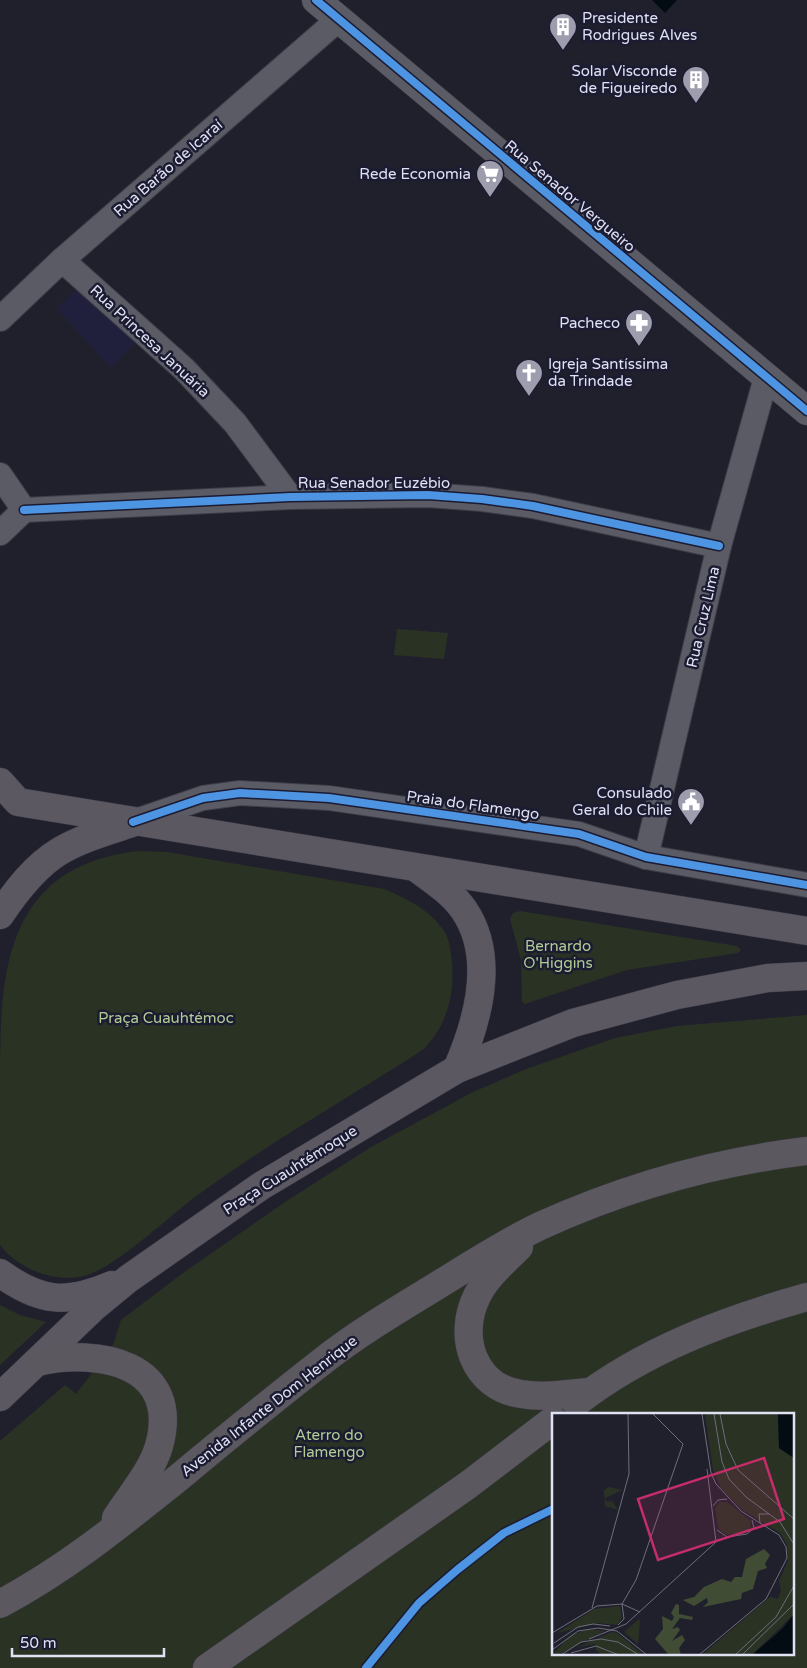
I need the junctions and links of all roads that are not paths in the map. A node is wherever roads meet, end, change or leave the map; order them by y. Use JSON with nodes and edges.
{"nodes":[{"id":1,"x":327,"y":6,"type":"edge"},
{"id":2,"x":62,"y":260,"type":"junction"},
{"id":3,"x":0,"y":320,"type":"edge"},
{"id":4,"x":766,"y":378,"type":"junction"},
{"id":5,"x":807,"y":411,"type":"edge"},
{"id":6,"x":0,"y":475,"type":"edge"},
{"id":7,"x":290,"y":497,"type":"junction"},
{"id":8,"x":24,"y":510,"type":"junction"},
{"id":9,"x":0,"y":533,"type":"edge"},
{"id":10,"x":719,"y":546,"type":"junction"},
{"id":11,"x":6,"y":794,"type":"edge"},
{"id":12,"x":133,"y":822,"type":"junction"},
{"id":13,"x":646,"y":857,"type":"junction"},
{"id":14,"x":412,"y":865,"type":"junction"},
{"id":15,"x":807,"y":885,"type":"edge"},
{"id":16,"x":0,"y":915,"type":"edge"},
{"id":17,"x":807,"y":931,"type":"edge"},
{"id":18,"x":807,"y":976,"type":"edge"},
{"id":19,"x":457,"y":1069,"type":"junction"},
{"id":20,"x":807,"y":1151,"type":"edge"},
{"id":21,"x":539,"y":1226,"type":"junction"},
{"id":22,"x":0,"y":1273,"type":"edge"},
{"id":23,"x":128,"y":1279,"type":"junction"},
{"id":24,"x":807,"y":1297,"type":"edge"},
{"id":25,"x":37,"y":1362,"type":"junction"},
{"id":26,"x":589,"y":1392,"type":"junction"},
{"id":27,"x":0,"y":1397,"type":"edge"},
{"id":28,"x":561,"y":1413,"type":"edge"},
{"id":29,"x":552,"y":1421,"type":"edge"},
{"id":30,"x":102,"y":1540,"type":"junction"},
{"id":31,"x":0,"y":1604,"type":"edge"},
{"id":32,"x":207,"y":1668,"type":"edge"}],
"edges":[{"from":1,"to":2,"type":"street","name":"Rua Barão de Icaraí"},
{"from":1,"to":4,"type":"street","name":"Rua Senador Vergueiro"},
{"from":2,"to":3,"type":"street","name":"Rua Barão de Icaraí"},
{"from":2,"to":7,"type":"street","name":"Rua Princesa Januária"},
{"from":4,"to":5,"type":"street","name":"Rua Senador Vergueiro"},
{"from":4,"to":10,"type":"street","name":"Rua Cruz Lima"},
{"from":6,"to":8,"type":"street"},
{"from":7,"to":8,"type":"street","name":"Rua Senador Euzébio"},
{"from":7,"to":10,"type":"street","name":"Rua Senador Euzébio"},
{"from":8,"to":9,"type":"street"},
{"from":10,"to":13,"type":"street","name":"Rua Cruz Lima"},
{"from":11,"to":12,"type":"main road"},
{"from":12,"to":13,"type":"street","name":"Praia do Flamengo"},
{"from":12,"to":14,"type":"main road"},
{"from":12,"to":16,"type":"main road"},
{"from":13,"to":15,"type":"street","name":"Praia do Flamengo"},
{"from":14,"to":17,"type":"main road"},
{"from":14,"to":19,"type":"main road"},
{"from":18,"to":19,"type":"main road"},
{"from":19,"to":23,"type":"main road","name":"Praça Cuauhtémoque"},
{"from":20,"to":21,"type":"highway","name":"Avenida Infante Dom Henrique"},
{"from":21,"to":26,"type":"highway"},
{"from":21,"to":30,"type":"highway","name":"Avenida Infante Dom Henrique"},
{"from":22,"to":23,"type":"main road"},
{"from":23,"to":25,"type":"main road"},
{"from":24,"to":26,"type":"highway"},
{"from":25,"to":27,"type":"main road"},
{"from":25,"to":30,"type":"highway"},
{"from":26,"to":28,"type":"highway"},
{"from":29,"to":32,"type":"highway"},
{"from":30,"to":31,"type":"highway","name":"Avenida Infante Dom Henrique"}]}
